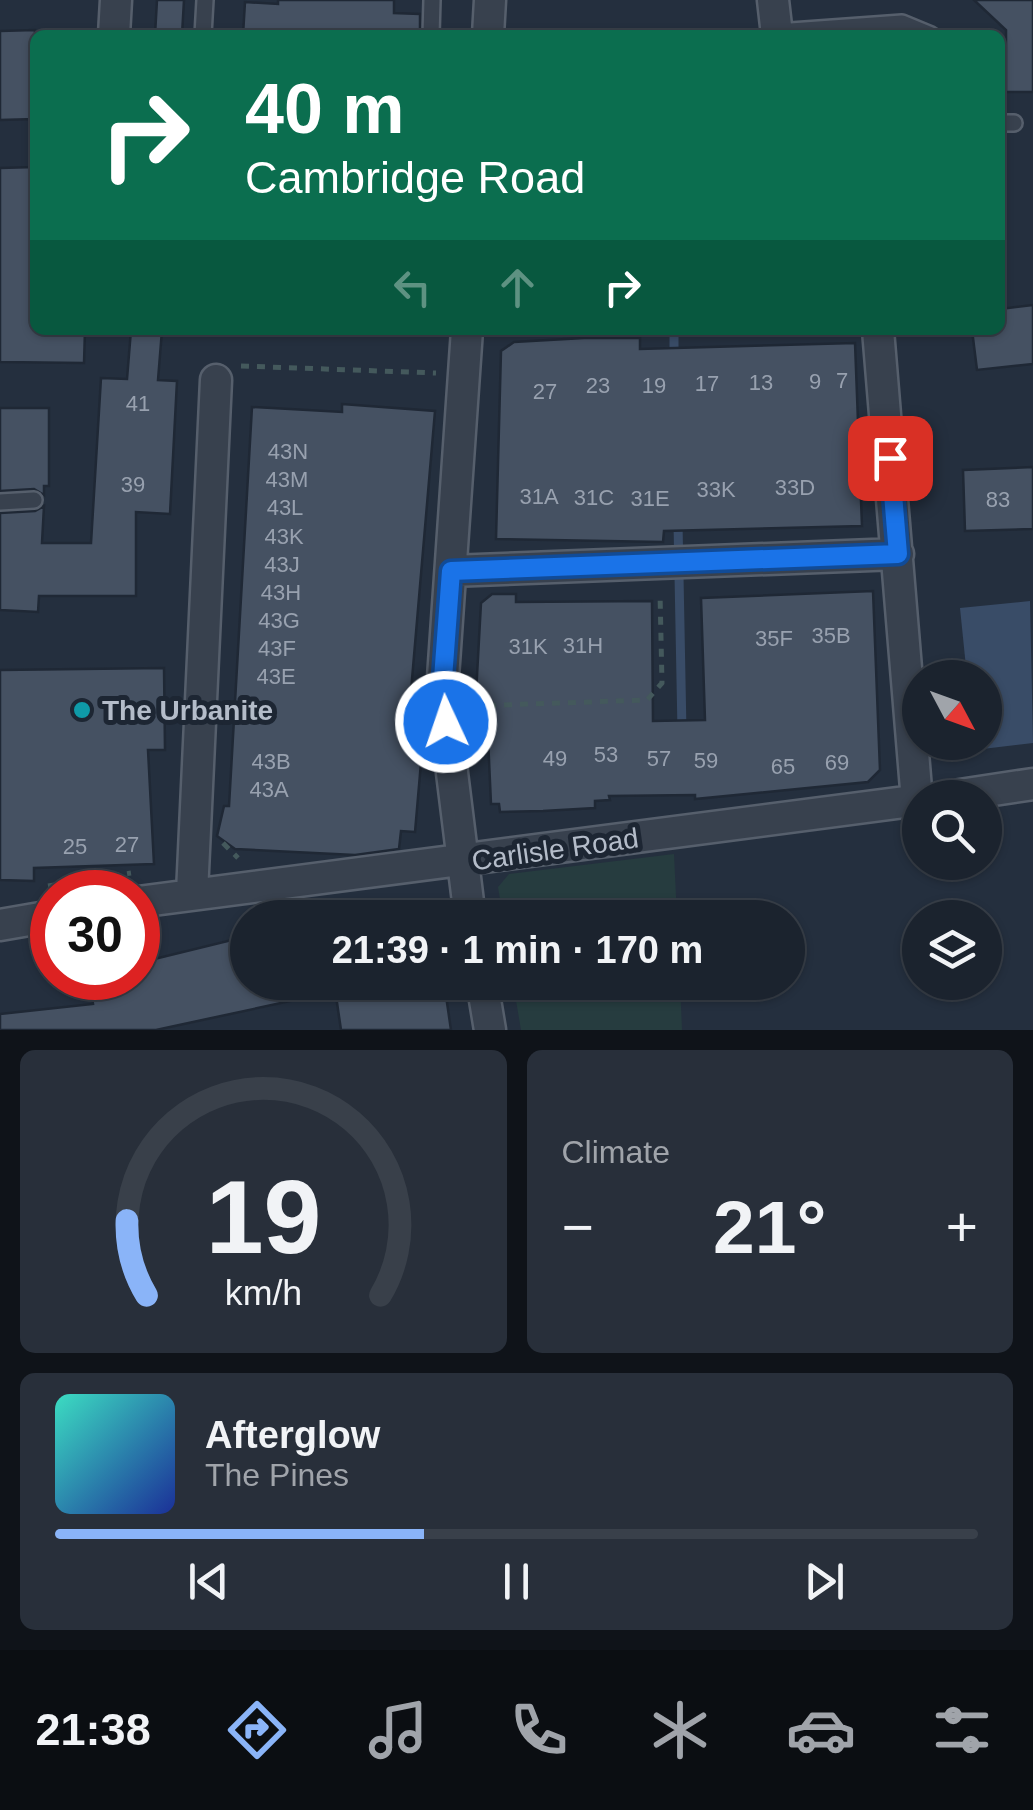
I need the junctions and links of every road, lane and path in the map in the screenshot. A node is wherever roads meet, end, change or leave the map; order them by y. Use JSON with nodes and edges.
{"nodes":[{"id":1,"x":116,"y":0,"type":"edge"},
{"id":2,"x":205,"y":0,"type":"edge"},
{"id":3,"x":432,"y":0,"type":"edge"},
{"id":4,"x":490,"y":0,"type":"edge"},
{"id":5,"x":773,"y":0,"type":"edge"},
{"id":6,"x":114,"y":30,"type":"edge"},
{"id":7,"x":203,"y":30,"type":"edge"},
{"id":8,"x":431,"y":30,"type":"edge"},
{"id":9,"x":488,"y":30,"type":"edge"},
{"id":10,"x":777,"y":30,"type":"edge"},
{"id":11,"x":819,"y":30,"type":"edge"},
{"id":12,"x":920,"y":30,"type":"edge"},
{"id":13,"x":467,"y":335,"type":"edge"},
{"id":14,"x":878,"y":335,"type":"edge"},
{"id":15,"x":464,"y":373,"type":"junction"},
{"id":16,"x":228,"y":379,"type":"joint"},
{"id":17,"x":34,"y":500,"type":"dead end"},
{"id":18,"x":0,"y":502,"type":"edge"},
{"id":19,"x":898,"y":554,"type":"junction"},
{"id":20,"x":659,"y":565,"type":"junction"},
{"id":21,"x":451,"y":571,"type":"junction"},
{"id":22,"x":463,"y":707,"type":"dead end"},
{"id":23,"x":924,"y":780,"type":"edge"},
{"id":24,"x":1033,"y":784,"type":"edge"},
{"id":25,"x":1002,"y":789,"type":"edge"},
{"id":26,"x":902,"y":803,"type":"edge"},
{"id":27,"x":461,"y":862,"type":"junction"},
{"id":28,"x":192,"y":893,"type":"junction"},
{"id":29,"x":160,"y":898,"type":"edge"},
{"id":30,"x":467,"y":900,"type":"edge"},
{"id":31,"x":30,"y":920,"type":"edge"},
{"id":32,"x":0,"y":925,"type":"edge"},
{"id":33,"x":485,"y":1000,"type":"edge"},
{"id":34,"x":490,"y":1030,"type":"edge"}],
"edges":[{"from":1,"to":6,"type":"street"},
{"from":2,"to":7,"type":"lane"},
{"from":3,"to":8,"type":"lane"},
{"from":4,"to":9,"type":"street"},
{"from":5,"to":10,"type":"street"},
{"from":11,"to":12,"type":"lane"},
{"from":13,"to":15,"type":"street"},
{"from":14,"to":19,"type":"street"},
{"from":15,"to":16,"type":"path"},
{"from":15,"to":21,"type":"street"},
{"from":16,"to":28,"type":"street"},
{"from":17,"to":18,"type":"lane"},
{"from":19,"to":20,"type":"street"},
{"from":19,"to":23,"type":"street"},
{"from":20,"to":21,"type":"street"},
{"from":20,"to":22,"type":"path"},
{"from":21,"to":27,"type":"street"},
{"from":24,"to":25,"type":"street","name":"Carlisle Road"},
{"from":26,"to":27,"type":"street","name":"Carlisle Road"},
{"from":27,"to":28,"type":"street","name":"Carlisle Road"},
{"from":27,"to":30,"type":"street"},
{"from":28,"to":29,"type":"street","name":"Carlisle Road"},
{"from":31,"to":32,"type":"street"},
{"from":33,"to":34,"type":"street"}]}
